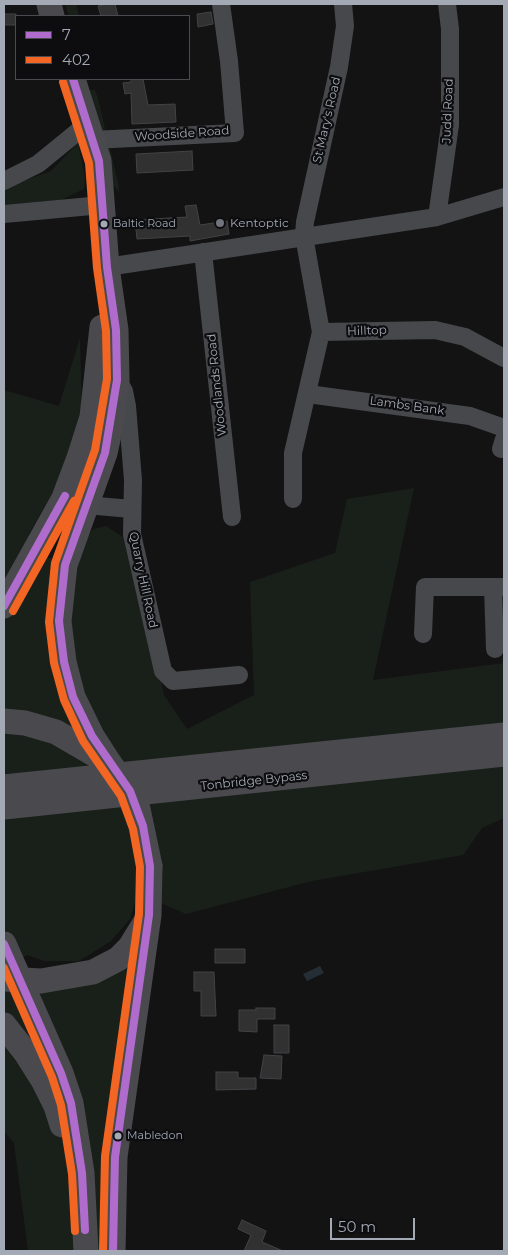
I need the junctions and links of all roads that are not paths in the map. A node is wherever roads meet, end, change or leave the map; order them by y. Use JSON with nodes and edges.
{"nodes":[{"id":1,"x":221,"y":4,"type":"edge"},
{"id":2,"x":343,"y":4,"type":"edge"},
{"id":3,"x":447,"y":4,"type":"edge"},
{"id":4,"x":73,"y":80,"type":"edge"},
{"id":5,"x":89,"y":132,"type":"junction"},
{"id":6,"x":4,"y":181,"type":"edge"},
{"id":7,"x":504,"y":197,"type":"edge"},
{"id":8,"x":102,"y":205,"type":"junction"},
{"id":9,"x":4,"y":214,"type":"edge"},
{"id":10,"x":437,"y":217,"type":"junction"},
{"id":11,"x":304,"y":236,"type":"junction"},
{"id":12,"x":203,"y":252,"type":"junction"},
{"id":13,"x":107,"y":267,"type":"junction"},
{"id":14,"x":321,"y":332,"type":"junction"},
{"id":15,"x":504,"y":357,"type":"edge"},
{"id":16,"x":117,"y":380,"type":"junction"},
{"id":17,"x":308,"y":394,"type":"junction"},
{"id":18,"x":504,"y":428,"type":"edge"},
{"id":19,"x":293,"y":499,"type":"dead end"},
{"id":20,"x":75,"y":501,"type":"junction"},
{"id":21,"x":131,"y":509,"type":"junction"},
{"id":22,"x":232,"y":517,"type":"dead end"},
{"id":23,"x":499,"y":587,"type":"edge"},
{"id":24,"x":7,"y":600,"type":"edge"},
{"id":25,"x":423,"y":634,"type":"dead end"},
{"id":26,"x":495,"y":649,"type":"dead end"},
{"id":27,"x":239,"y":675,"type":"dead end"},
{"id":28,"x":4,"y":721,"type":"edge"},
{"id":29,"x":504,"y":735,"type":"edge"},
{"id":30,"x":86,"y":740,"type":"junction"},
{"id":31,"x":504,"y":754,"type":"edge"},
{"id":32,"x":4,"y":787,"type":"edge"},
{"id":33,"x":4,"y":807,"type":"edge"},
{"id":34,"x":150,"y":915,"type":"junction"},
{"id":35,"x":5,"y":948,"type":"edge"},
{"id":36,"x":82,"y":976,"type":"junction"},
{"id":37,"x":11,"y":980,"type":"edge"},
{"id":38,"x":4,"y":1025,"type":"edge"},
{"id":39,"x":83,"y":1204,"type":"junction"},
{"id":40,"x":86,"y":1251,"type":"edge"},
{"id":41,"x":113,"y":1251,"type":"edge"}],
"edges":[{"from":1,"to":5,"type":"street","name":"Woodside Road"},
{"from":2,"to":11,"type":"street","name":"St Mary's Road"},
{"from":3,"to":10,"type":"street","name":"Judd Road"},
{"from":4,"to":5,"type":"highway","name":"Quarry Hill Road"},
{"from":5,"to":6,"type":"street"},
{"from":5,"to":8,"type":"highway","name":"Quarry Hill Road"},
{"from":7,"to":10,"type":"street"},
{"from":8,"to":9,"type":"street"},
{"from":8,"to":13,"type":"highway","name":"Quarry Hill Road"},
{"from":10,"to":11,"type":"street"},
{"from":11,"to":12,"type":"street"},
{"from":11,"to":14,"type":"street"},
{"from":12,"to":13,"type":"street"},
{"from":12,"to":22,"type":"street","name":"Woodlands Road"},
{"from":13,"to":16,"type":"highway","name":"Quarry Hill Road"},
{"from":13,"to":20,"type":"highway","name":"Quarry Hill Road"},
{"from":14,"to":15,"type":"street","name":"Hilltop"},
{"from":14,"to":17,"type":"street"},
{"from":16,"to":20,"type":"highway","name":"Quarry Hill Road"},
{"from":16,"to":21,"type":"street","name":"Quarry Hill Road"},
{"from":17,"to":18,"type":"street","name":"Lambs Bank"},
{"from":17,"to":19,"type":"street"},
{"from":20,"to":21,"type":"street"},
{"from":20,"to":24,"type":"highway","name":"Quarry Hill Road"},
{"from":20,"to":30,"type":"highway","name":"Quarry Hill Road"},
{"from":21,"to":27,"type":"street","name":"Quarry Hill Road"},
{"from":23,"to":25,"type":"street"},
{"from":23,"to":26,"type":"street"},
{"from":28,"to":30,"type":"highway"},
{"from":29,"to":32,"type":"highway","name":"Tonbridge Bypass"},
{"from":30,"to":34,"type":"highway","bridge":true},
{"from":31,"to":33,"type":"highway","name":"Tonbridge Bypass"},
{"from":34,"to":36,"type":"highway"},
{"from":34,"to":41,"type":"highway"},
{"from":35,"to":36,"type":"highway"},
{"from":35,"to":37,"type":"highway"},
{"from":36,"to":37,"type":"highway"},
{"from":37,"to":39,"type":"highway"},
{"from":38,"to":39,"type":"highway"},
{"from":39,"to":40,"type":"highway"}]}
